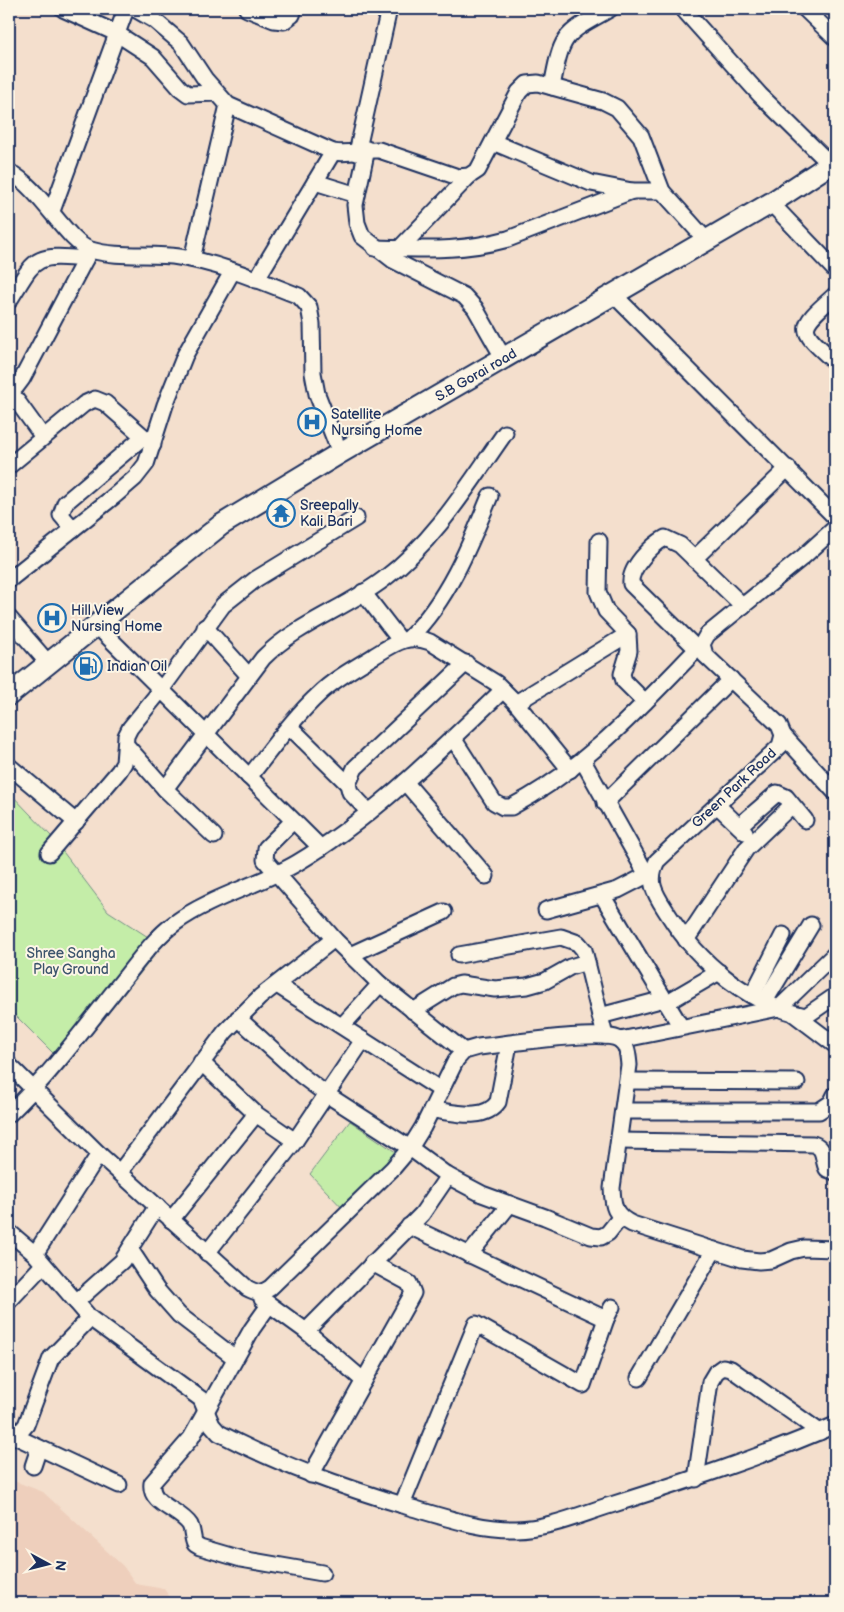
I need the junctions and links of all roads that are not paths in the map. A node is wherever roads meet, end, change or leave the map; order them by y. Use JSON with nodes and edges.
{"nodes":[{"id":1,"x":63,"y":9,"type":"edge"},
{"id":2,"x":126,"y":9,"type":"edge"},
{"id":3,"x":135,"y":9,"type":"edge"},
{"id":4,"x":294,"y":9,"type":"edge"},
{"id":5,"x":389,"y":9,"type":"edge"},
{"id":6,"x":610,"y":9,"type":"edge"},
{"id":7,"x":683,"y":9,"type":"edge"},
{"id":8,"x":804,"y":9,"type":"edge"},
{"id":9,"x":252,"y":10,"type":"edge"},
{"id":10,"x":116,"y":33,"type":"junction"},
{"id":11,"x":835,"y":38,"type":"edge"},
{"id":12,"x":552,"y":87,"type":"junction"},
{"id":13,"x":216,"y":93,"type":"junction"},
{"id":14,"x":228,"y":105,"type":"junction"},
{"id":15,"x":493,"y":142,"type":"junction"},
{"id":16,"x":362,"y":151,"type":"junction"},
{"id":17,"x":333,"y":152,"type":"junction"},
{"id":18,"x":833,"y":163,"type":"edge"},
{"id":19,"x":9,"y":172,"type":"edge"},
{"id":20,"x":469,"y":176,"type":"junction"},
{"id":21,"x":315,"y":182,"type":"junction"},
{"id":22,"x":632,"y":191,"type":"junction"},
{"id":23,"x":662,"y":191,"type":"junction"},
{"id":24,"x":357,"y":195,"type":"junction"},
{"id":25,"x":771,"y":203,"type":"junction"},
{"id":26,"x":52,"y":211,"type":"junction"},
{"id":27,"x":707,"y":241,"type":"junction"},
{"id":28,"x":376,"y":248,"type":"junction"},
{"id":29,"x":400,"y":248,"type":"junction"},
{"id":30,"x":88,"y":255,"type":"junction"},
{"id":31,"x":192,"y":259,"type":"junction"},
{"id":32,"x":835,"y":270,"type":"edge"},
{"id":33,"x":232,"y":272,"type":"junction"},
{"id":34,"x":256,"y":280,"type":"junction"},
{"id":35,"x":614,"y":295,"type":"junction"},
{"id":36,"x":835,"y":295,"type":"edge"},
{"id":37,"x":9,"y":301,"type":"edge"},
{"id":38,"x":504,"y":359,"type":"junction"},
{"id":39,"x":835,"y":362,"type":"edge"},
{"id":40,"x":9,"y":390,"type":"edge"},
{"id":41,"x":505,"y":432,"type":"dead end"},
{"id":42,"x":43,"y":437,"type":"junction"},
{"id":43,"x":148,"y":441,"type":"junction"},
{"id":44,"x":340,"y":453,"type":"junction"},
{"id":45,"x":9,"y":466,"type":"edge"},
{"id":46,"x":788,"y":468,"type":"junction"},
{"id":47,"x":490,"y":496,"type":"dead end"},
{"id":48,"x":835,"y":517,"type":"edge"},
{"id":49,"x":356,"y":518,"type":"dead end"},
{"id":50,"x":835,"y":528,"type":"edge"},
{"id":51,"x":73,"y":529,"type":"junction"},
{"id":52,"x":600,"y":541,"type":"dead end"},
{"id":53,"x":694,"y":559,"type":"junction"},
{"id":54,"x":9,"y":580,"type":"edge"},
{"id":55,"x":363,"y":592,"type":"junction"},
{"id":56,"x":743,"y":606,"type":"junction"},
{"id":57,"x":9,"y":618,"type":"edge"},
{"id":58,"x":96,"y":625,"type":"junction"},
{"id":59,"x":205,"y":627,"type":"junction"},
{"id":60,"x":628,"y":634,"type":"junction"},
{"id":61,"x":405,"y":639,"type":"junction"},
{"id":62,"x":699,"y":647,"type":"junction"},
{"id":63,"x":48,"y":663,"type":"junction"},
{"id":64,"x":466,"y":663,"type":"junction"},
{"id":65,"x":249,"y":676,"type":"junction"},
{"id":66,"x":730,"y":679,"type":"junction"},
{"id":67,"x":161,"y":690,"type":"junction"},
{"id":68,"x":503,"y":690,"type":"junction"},
{"id":69,"x":9,"y":695,"type":"edge"},
{"id":70,"x":645,"y":702,"type":"junction"},
{"id":71,"x":516,"y":703,"type":"junction"},
{"id":72,"x":290,"y":727,"type":"junction"},
{"id":73,"x":206,"y":735,"type":"junction"},
{"id":74,"x":784,"y":735,"type":"junction"},
{"id":75,"x":453,"y":738,"type":"junction"},
{"id":76,"x":127,"y":746,"type":"junction"},
{"id":77,"x":583,"y":761,"type":"junction"},
{"id":78,"x":9,"y":766,"type":"edge"},
{"id":79,"x":570,"y":770,"type":"junction"},
{"id":80,"x":249,"y":777,"type":"junction"},
{"id":81,"x":405,"y":782,"type":"junction"},
{"id":82,"x":348,"y":784,"type":"junction"},
{"id":83,"x":165,"y":789,"type":"junction"},
{"id":84,"x":835,"y":792,"type":"edge"},
{"id":85,"x":605,"y":803,"type":"junction"},
{"id":86,"x":792,"y":804,"type":"junction"},
{"id":87,"x":717,"y":805,"type":"junction"},
{"id":88,"x":369,"y":812,"type":"junction"},
{"id":89,"x":805,"y":820,"type":"dead end"},
{"id":90,"x":293,"y":821,"type":"junction"},
{"id":91,"x":76,"y":822,"type":"junction"},
{"id":92,"x":739,"y":826,"type":"junction"},
{"id":93,"x":214,"y":836,"type":"dead end"},
{"id":94,"x":754,"y":841,"type":"junction"},
{"id":95,"x":320,"y":848,"type":"junction"},
{"id":96,"x":49,"y":853,"type":"dead end"},
{"id":97,"x":276,"y":874,"type":"junction"},
{"id":98,"x":649,"y":874,"type":"junction"},
{"id":99,"x":486,"y":876,"type":"dead end"},
{"id":100,"x":602,"y":895,"type":"junction"},
{"id":101,"x":546,"y":910,"type":"dead end"},
{"id":102,"x":444,"y":912,"type":"dead end"},
{"id":103,"x":811,"y":925,"type":"dead end"},
{"id":104,"x":783,"y":935,"type":"dead end"},
{"id":105,"x":334,"y":939,"type":"junction"},
{"id":106,"x":686,"y":940,"type":"junction"},
{"id":107,"x":835,"y":954,"type":"edge"},
{"id":108,"x":350,"y":955,"type":"junction"},
{"id":109,"x":459,"y":955,"type":"dead end"},
{"id":110,"x":587,"y":962,"type":"junction"},
{"id":111,"x":719,"y":972,"type":"junction"},
{"id":112,"x":380,"y":984,"type":"junction"},
{"id":113,"x":277,"y":985,"type":"junction"},
{"id":114,"x":835,"y":996,"type":"edge"},
{"id":115,"x":759,"y":998,"type":"junction"},
{"id":116,"x":665,"y":1001,"type":"junction"},
{"id":117,"x":413,"y":1011,"type":"junction"},
{"id":118,"x":786,"y":1011,"type":"junction"},
{"id":119,"x":600,"y":1016,"type":"junction"},
{"id":120,"x":238,"y":1018,"type":"junction"},
{"id":121,"x":342,"y":1026,"type":"junction"},
{"id":122,"x":681,"y":1028,"type":"junction"},
{"id":123,"x":604,"y":1036,"type":"junction"},
{"id":124,"x":363,"y":1040,"type":"junction"},
{"id":125,"x":620,"y":1040,"type":"junction"},
{"id":126,"x":509,"y":1044,"type":"junction"},
{"id":127,"x":835,"y":1045,"type":"edge"},
{"id":128,"x":464,"y":1051,"type":"junction"},
{"id":129,"x":200,"y":1062,"type":"junction"},
{"id":130,"x":9,"y":1065,"type":"edge"},
{"id":131,"x":627,"y":1081,"type":"junction"},
{"id":132,"x":797,"y":1082,"type":"dead end"},
{"id":133,"x":34,"y":1090,"type":"junction"},
{"id":134,"x":441,"y":1090,"type":"junction"},
{"id":135,"x":326,"y":1094,"type":"junction"},
{"id":136,"x":835,"y":1095,"type":"edge"},
{"id":137,"x":432,"y":1110,"type":"junction"},
{"id":138,"x":623,"y":1111,"type":"junction"},
{"id":139,"x":9,"y":1114,"type":"edge"},
{"id":140,"x":256,"y":1114,"type":"junction"},
{"id":141,"x":295,"y":1141,"type":"junction"},
{"id":142,"x":619,"y":1141,"type":"junction"},
{"id":143,"x":410,"y":1148,"type":"junction"},
{"id":144,"x":99,"y":1154,"type":"junction"},
{"id":145,"x":120,"y":1172,"type":"junction"},
{"id":146,"x":835,"y":1172,"type":"edge"},
{"id":147,"x":448,"y":1176,"type":"junction"},
{"id":148,"x":510,"y":1204,"type":"junction"},
{"id":149,"x":157,"y":1206,"type":"junction"},
{"id":150,"x":620,"y":1218,"type":"junction"},
{"id":151,"x":171,"y":1220,"type":"junction"},
{"id":152,"x":409,"y":1226,"type":"junction"},
{"id":153,"x":9,"y":1232,"type":"edge"},
{"id":154,"x":130,"y":1249,"type":"junction"},
{"id":155,"x":835,"y":1249,"type":"edge"},
{"id":156,"x":714,"y":1250,"type":"junction"},
{"id":157,"x":207,"y":1253,"type":"junction"},
{"id":158,"x":470,"y":1255,"type":"junction"},
{"id":159,"x":39,"y":1259,"type":"junction"},
{"id":160,"x":372,"y":1263,"type":"junction"},
{"id":161,"x":255,"y":1292,"type":"junction"},
{"id":162,"x":9,"y":1300,"type":"edge"},
{"id":163,"x":76,"y":1302,"type":"junction"},
{"id":164,"x":269,"y":1305,"type":"junction"},
{"id":165,"x":90,"y":1318,"type":"junction"},
{"id":166,"x":306,"y":1331,"type":"junction"},
{"id":167,"x":235,"y":1358,"type":"junction"},
{"id":168,"x":639,"y":1378,"type":"dead end"},
{"id":169,"x":364,"y":1381,"type":"junction"},
{"id":170,"x":207,"y":1410,"type":"junction"},
{"id":171,"x":835,"y":1425,"type":"edge"},
{"id":172,"x":820,"y":1432,"type":"junction"},
{"id":173,"x":9,"y":1434,"type":"edge"},
{"id":174,"x":39,"y":1448,"type":"junction"},
{"id":175,"x":32,"y":1466,"type":"dead end"},
{"id":176,"x":311,"y":1475,"type":"junction"},
{"id":177,"x":696,"y":1479,"type":"junction"},
{"id":178,"x":119,"y":1485,"type":"dead end"},
{"id":179,"x":402,"y":1505,"type":"junction"},
{"id":180,"x":322,"y":1573,"type":"dead end"}],
"edges":[{"from":1,"to":10,"type":"street"},
{"from":2,"to":10,"type":"street"},
{"from":3,"to":13,"type":"street"},
{"from":4,"to":9,"type":"street"},
{"from":5,"to":16,"type":"street"},
{"from":6,"to":12,"type":"street"},
{"from":7,"to":18,"type":"street"},
{"from":8,"to":11,"type":"street"},
{"from":10,"to":13,"type":"street"},
{"from":10,"to":26,"type":"street"},
{"from":12,"to":15,"type":"street"},
{"from":12,"to":23,"type":"street"},
{"from":13,"to":14,"type":"street"},
{"from":14,"to":17,"type":"street"},
{"from":14,"to":31,"type":"street"},
{"from":15,"to":20,"type":"street"},
{"from":15,"to":22,"type":"street"},
{"from":16,"to":17,"type":"street"},
{"from":16,"to":20,"type":"street"},
{"from":16,"to":24,"type":"street"},
{"from":17,"to":21,"type":"street"},
{"from":18,"to":25,"type":"street","name":"S.B Gorai road"},
{"from":19,"to":26,"type":"street"},
{"from":20,"to":29,"type":"street"},
{"from":21,"to":24,"type":"street"},
{"from":21,"to":34,"type":"street"},
{"from":22,"to":23,"type":"street"},
{"from":22,"to":29,"type":"street"},
{"from":23,"to":27,"type":"street"},
{"from":24,"to":28,"type":"street"},
{"from":25,"to":27,"type":"street","name":"S.B Gorai road"},
{"from":25,"to":32,"type":"street"},
{"from":26,"to":30,"type":"street"},
{"from":27,"to":35,"type":"street","name":"S.B Gorai road"},
{"from":28,"to":29,"type":"street"},
{"from":28,"to":38,"type":"street"},
{"from":30,"to":31,"type":"street"},
{"from":30,"to":37,"type":"street"},
{"from":30,"to":40,"type":"street"},
{"from":31,"to":33,"type":"street"},
{"from":33,"to":34,"type":"street"},
{"from":33,"to":43,"type":"street"},
{"from":34,"to":44,"type":"street"},
{"from":35,"to":38,"type":"street","name":"S.B Gorai road"},
{"from":35,"to":46,"type":"street"},
{"from":36,"to":39,"type":"street"},
{"from":38,"to":44,"type":"street","name":"S.B Gorai road"},
{"from":40,"to":42,"type":"street"},
{"from":41,"to":55,"type":"street"},
{"from":42,"to":43,"type":"street"},
{"from":42,"to":45,"type":"street"},
{"from":43,"to":51,"type":"street"},
{"from":43,"to":51,"type":"street"},
{"from":44,"to":58,"type":"street","name":"S.B Gorai road"},
{"from":46,"to":48,"type":"street"},
{"from":46,"to":53,"type":"street"},
{"from":47,"to":61,"type":"street"},
{"from":49,"to":59,"type":"street"},
{"from":50,"to":56,"type":"street"},
{"from":51,"to":54,"type":"street"},
{"from":52,"to":60,"type":"street"},
{"from":53,"to":56,"type":"street"},
{"from":53,"to":62,"type":"street","name":"Green Park Road"},
{"from":55,"to":61,"type":"street"},
{"from":55,"to":65,"type":"street"},
{"from":56,"to":62,"type":"street"},
{"from":57,"to":63,"type":"street"},
{"from":58,"to":63,"type":"street","name":"S.B Gorai road"},
{"from":58,"to":67,"type":"street"},
{"from":59,"to":65,"type":"street"},
{"from":59,"to":67,"type":"street"},
{"from":60,"to":70,"type":"street"},
{"from":60,"to":71,"type":"street"},
{"from":61,"to":64,"type":"street"},
{"from":61,"to":72,"type":"street"},
{"from":62,"to":66,"type":"street","name":"Green Park Road"},
{"from":62,"to":70,"type":"street"},
{"from":63,"to":69,"type":"street","name":"S.B Gorai road"},
{"from":64,"to":68,"type":"street"},
{"from":64,"to":82,"type":"street"},
{"from":65,"to":73,"type":"street"},
{"from":66,"to":74,"type":"street","name":"Green Park Road"},
{"from":66,"to":85,"type":"street"},
{"from":67,"to":73,"type":"street"},
{"from":67,"to":76,"type":"street"},
{"from":68,"to":71,"type":"street"},
{"from":68,"to":75,"type":"street"},
{"from":70,"to":77,"type":"street"},
{"from":71,"to":79,"type":"street"},
{"from":72,"to":80,"type":"street"},
{"from":72,"to":82,"type":"street"},
{"from":73,"to":80,"type":"street"},
{"from":73,"to":83,"type":"street"},
{"from":74,"to":84,"type":"street"},
{"from":74,"to":87,"type":"street","name":"Green Park Road"},
{"from":75,"to":79,"type":"street"},
{"from":75,"to":81,"type":"street"},
{"from":76,"to":83,"type":"street"},
{"from":76,"to":91,"type":"street"},
{"from":77,"to":79,"type":"street"},
{"from":77,"to":85,"type":"street"},
{"from":78,"to":91,"type":"street"},
{"from":80,"to":90,"type":"street"},
{"from":81,"to":88,"type":"street"},
{"from":81,"to":99,"type":"street"},
{"from":82,"to":88,"type":"street"},
{"from":83,"to":93,"type":"street"},
{"from":85,"to":98,"type":"street"},
{"from":86,"to":89,"type":"street"},
{"from":86,"to":92,"type":"street"},
{"from":86,"to":94,"type":"street"},
{"from":87,"to":92,"type":"street"},
{"from":87,"to":98,"type":"street","name":"Green Park Road"},
{"from":88,"to":95,"type":"street"},
{"from":90,"to":95,"type":"street"},
{"from":90,"to":97,"type":"street"},
{"from":91,"to":96,"type":"street"},
{"from":92,"to":94,"type":"street"},
{"from":94,"to":106,"type":"street"},
{"from":95,"to":97,"type":"street"},
{"from":97,"to":105,"type":"street"},
{"from":97,"to":133,"type":"street"},
{"from":98,"to":100,"type":"street"},
{"from":98,"to":106,"type":"street"},
{"from":100,"to":101,"type":"street"},
{"from":100,"to":116,"type":"street"},
{"from":102,"to":108,"type":"street"},
{"from":103,"to":115,"type":"street"},
{"from":104,"to":115,"type":"street"},
{"from":105,"to":108,"type":"street"},
{"from":105,"to":113,"type":"street"},
{"from":106,"to":111,"type":"street"},
{"from":107,"to":118,"type":"street"},
{"from":108,"to":112,"type":"street"},
{"from":109,"to":110,"type":"street"},
{"from":110,"to":117,"type":"street"},
{"from":110,"to":119,"type":"street"},
{"from":111,"to":115,"type":"street"},
{"from":111,"to":116,"type":"street"},
{"from":112,"to":117,"type":"street"},
{"from":112,"to":121,"type":"street"},
{"from":113,"to":120,"type":"street"},
{"from":113,"to":121,"type":"street"},
{"from":114,"to":118,"type":"street"},
{"from":115,"to":118,"type":"street"},
{"from":116,"to":119,"type":"street"},
{"from":116,"to":122,"type":"street"},
{"from":117,"to":128,"type":"street"},
{"from":118,"to":122,"type":"street"},
{"from":118,"to":127,"type":"street"},
{"from":119,"to":123,"type":"street"},
{"from":120,"to":129,"type":"street"},
{"from":120,"to":135,"type":"street"},
{"from":121,"to":124,"type":"street"},
{"from":122,"to":125,"type":"street"},
{"from":123,"to":125,"type":"street"},
{"from":123,"to":126,"type":"street"},
{"from":124,"to":134,"type":"street"},
{"from":124,"to":135,"type":"street"},
{"from":125,"to":131,"type":"street"},
{"from":126,"to":128,"type":"street"},
{"from":126,"to":137,"type":"street"},
{"from":128,"to":134,"type":"street"},
{"from":129,"to":140,"type":"street"},
{"from":129,"to":145,"type":"street"},
{"from":130,"to":133,"type":"street"},
{"from":131,"to":132,"type":"street"},
{"from":131,"to":138,"type":"street"},
{"from":133,"to":139,"type":"street"},
{"from":133,"to":144,"type":"street"},
{"from":134,"to":137,"type":"street"},
{"from":135,"to":141,"type":"street"},
{"from":135,"to":143,"type":"street"},
{"from":136,"to":138,"type":"street"},
{"from":137,"to":143,"type":"street"},
{"from":138,"to":142,"type":"street"},
{"from":140,"to":141,"type":"street"},
{"from":140,"to":151,"type":"street"},
{"from":141,"to":157,"type":"street"},
{"from":142,"to":146,"type":"street"},
{"from":142,"to":150,"type":"street"},
{"from":143,"to":147,"type":"street"},
{"from":143,"to":161,"type":"street"},
{"from":144,"to":145,"type":"street"},
{"from":144,"to":159,"type":"street"},
{"from":145,"to":149,"type":"street"},
{"from":147,"to":148,"type":"street"},
{"from":147,"to":152,"type":"street"},
{"from":148,"to":150,"type":"street"},
{"from":148,"to":158,"type":"street"},
{"from":149,"to":151,"type":"street"},
{"from":149,"to":154,"type":"street"},
{"from":150,"to":156,"type":"street"},
{"from":151,"to":157,"type":"street"},
{"from":152,"to":158,"type":"street"},
{"from":152,"to":160,"type":"street"},
{"from":153,"to":159,"type":"street"},
{"from":154,"to":163,"type":"street"},
{"from":154,"to":167,"type":"street"},
{"from":155,"to":156,"type":"street"},
{"from":156,"to":168,"type":"street"},
{"from":157,"to":161,"type":"street"},
{"from":158,"to":179,"type":"street"},
{"from":159,"to":162,"type":"street"},
{"from":159,"to":163,"type":"street"},
{"from":160,"to":166,"type":"street"},
{"from":160,"to":169,"type":"street"},
{"from":161,"to":164,"type":"street"},
{"from":163,"to":165,"type":"street"},
{"from":164,"to":166,"type":"street"},
{"from":164,"to":167,"type":"street"},
{"from":165,"to":170,"type":"street"},
{"from":165,"to":173,"type":"street"},
{"from":166,"to":169,"type":"street"},
{"from":167,"to":170,"type":"street"},
{"from":169,"to":176,"type":"street"},
{"from":170,"to":176,"type":"street"},
{"from":170,"to":180,"type":"street"},
{"from":171,"to":172,"type":"street"},
{"from":172,"to":177,"type":"street"},
{"from":172,"to":177,"type":"street"},
{"from":173,"to":174,"type":"street"},
{"from":174,"to":175,"type":"street"},
{"from":174,"to":178,"type":"street"},
{"from":176,"to":179,"type":"street"},
{"from":177,"to":179,"type":"street"}]}
